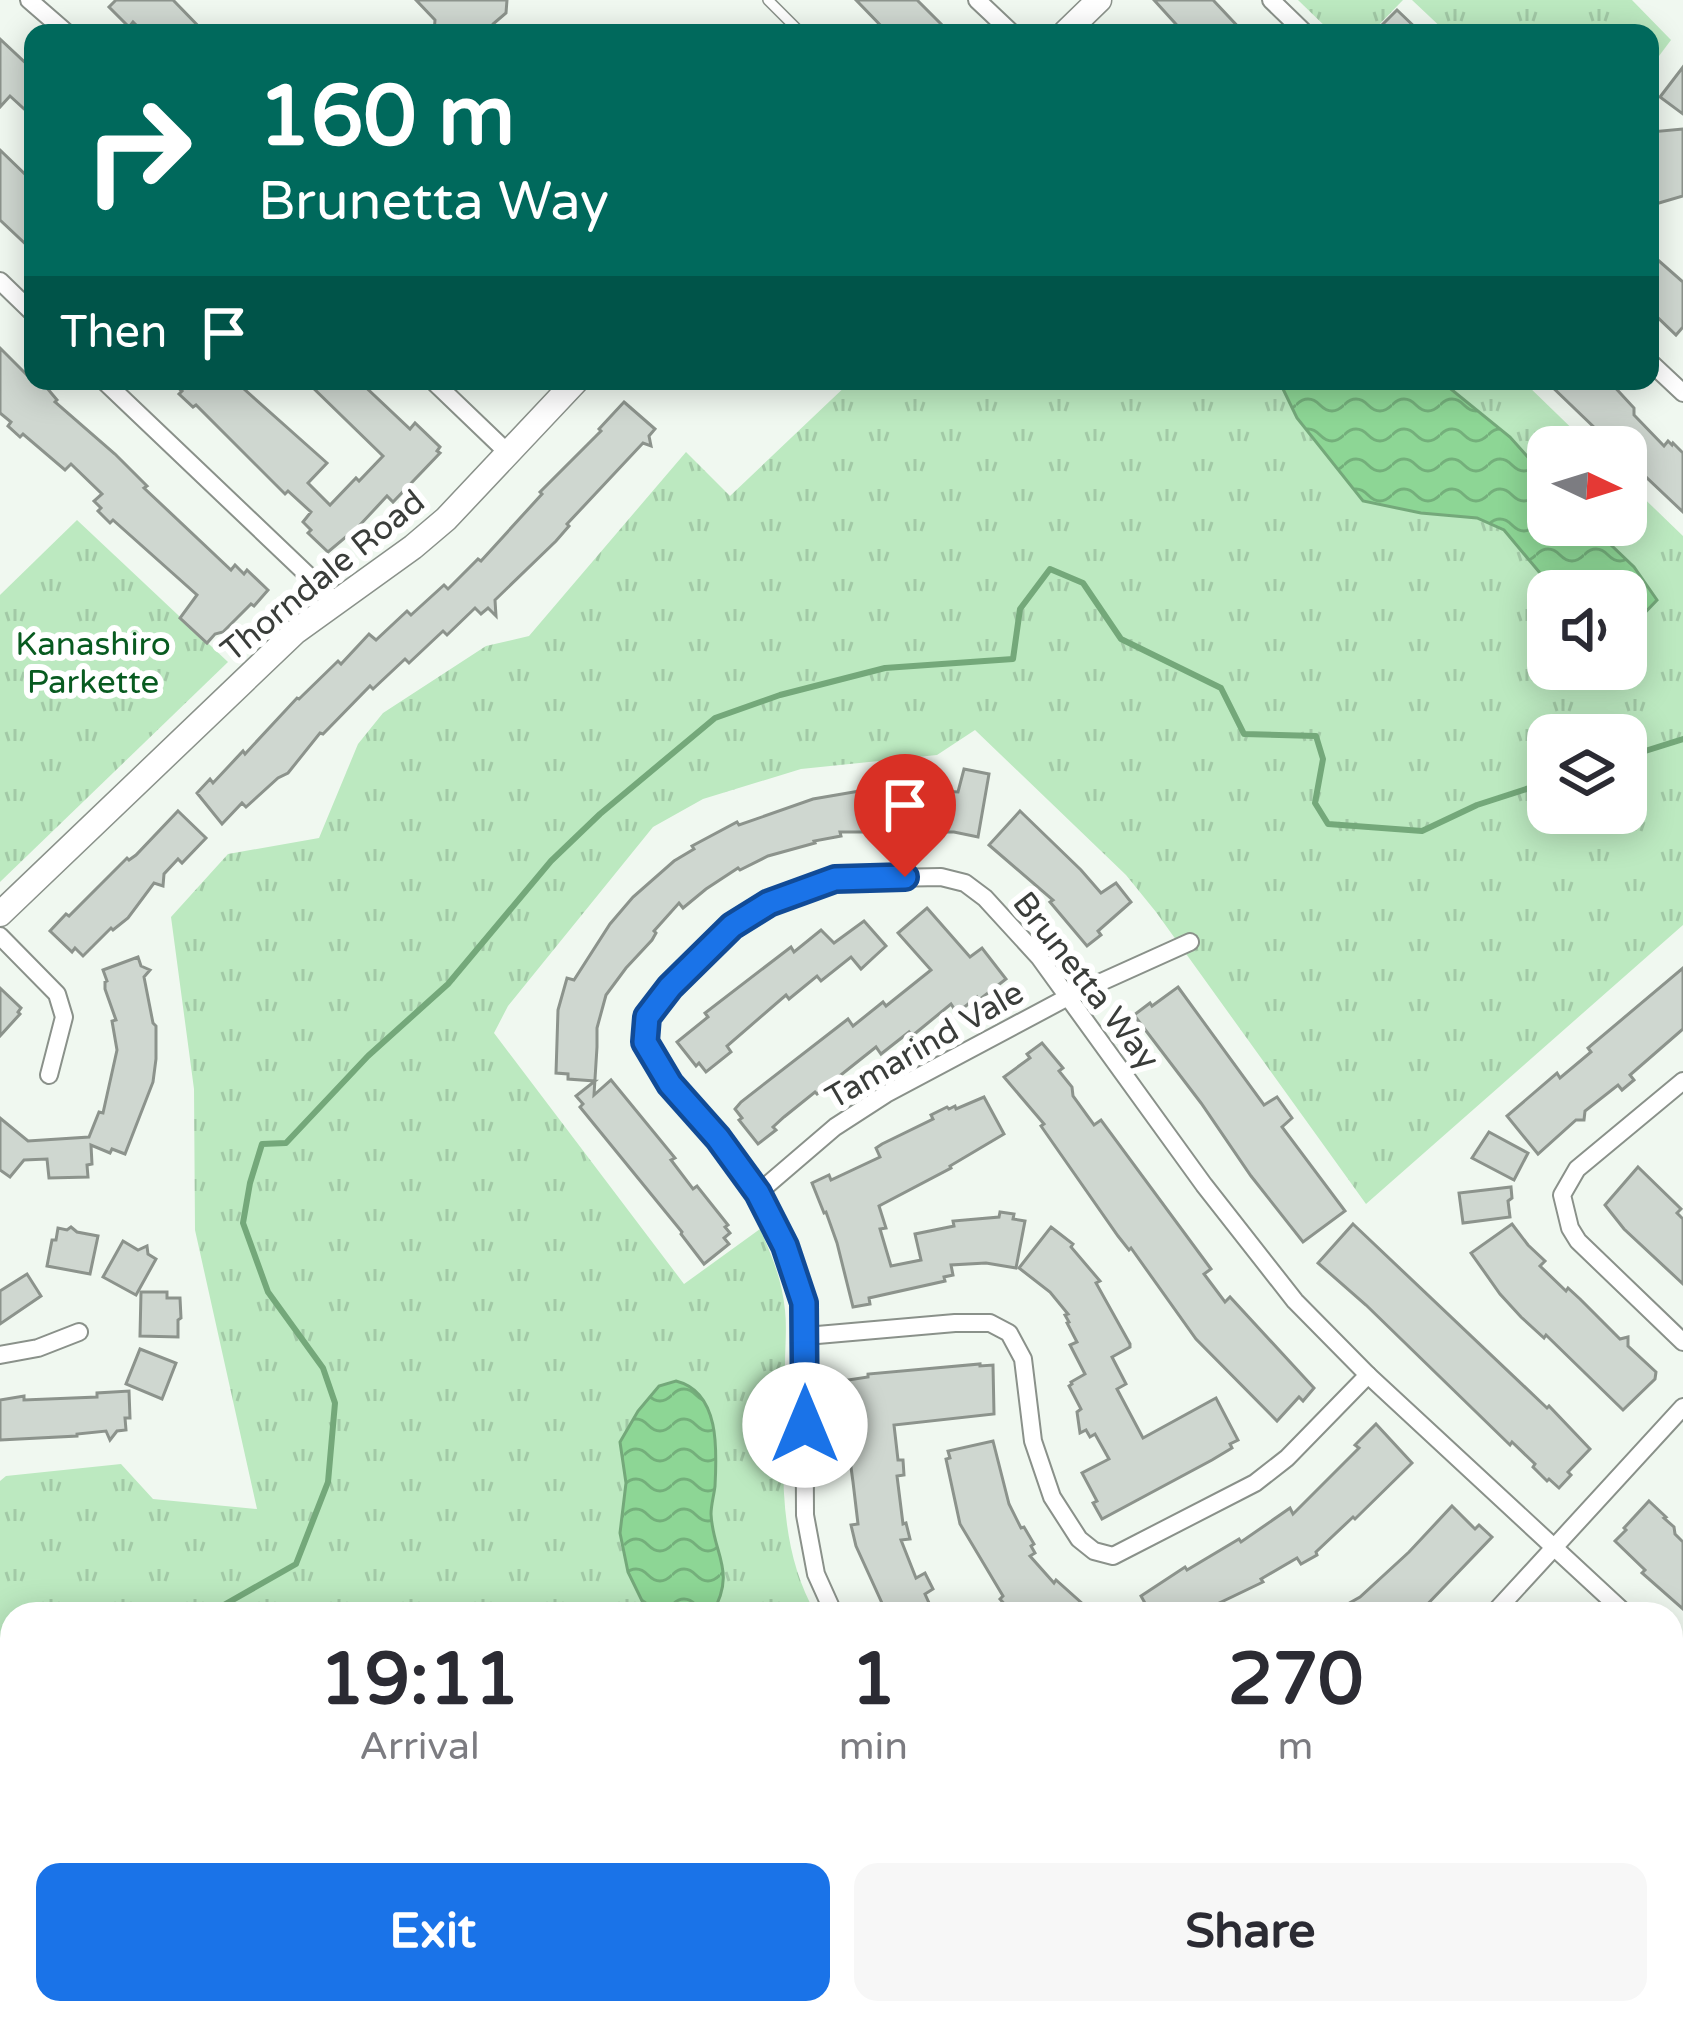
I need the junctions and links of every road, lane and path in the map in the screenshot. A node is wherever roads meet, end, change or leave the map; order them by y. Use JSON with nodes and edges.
{"nodes":[{"id":1,"x":29,"y":0,"type":"edge"},
{"id":2,"x":768,"y":0,"type":"edge"},
{"id":3,"x":977,"y":0,"type":"edge"},
{"id":4,"x":1099,"y":0,"type":"edge"},
{"id":5,"x":1270,"y":0,"type":"edge"},
{"id":6,"x":57,"y":24,"type":"edge"},
{"id":7,"x":790,"y":24,"type":"edge"},
{"id":8,"x":1002,"y":24,"type":"edge"},
{"id":9,"x":1074,"y":24,"type":"edge"},
{"id":10,"x":1295,"y":24,"type":"edge"},
{"id":11,"x":0,"y":281,"type":"edge"},
{"id":12,"x":24,"y":304,"type":"edge"},
{"id":13,"x":1659,"y":370,"type":"edge"},
{"id":14,"x":113,"y":390,"type":"edge"},
{"id":15,"x":442,"y":390,"type":"edge"},
{"id":16,"x":568,"y":390,"type":"edge"},
{"id":17,"x":1683,"y":393,"type":"edge"},
{"id":18,"x":508,"y":453,"type":"junction"},
{"id":19,"x":334,"y":601,"type":"junction"},
{"id":20,"x":0,"y":914,"type":"edge"},
{"id":21,"x":0,"y":935,"type":"edge"},
{"id":22,"x":1190,"y":942,"type":"dead end"},
{"id":23,"x":1068,"y":997,"type":"junction"},
{"id":24,"x":49,"y":1075,"type":"dead end"},
{"id":25,"x":1683,"y":1081,"type":"edge"},
{"id":26,"x":758,"y":1193,"type":"junction"},
{"id":27,"x":79,"y":1332,"type":"dead end"},
{"id":28,"x":806,"y":1336,"type":"junction"},
{"id":29,"x":1683,"y":1342,"type":"edge"},
{"id":30,"x":0,"y":1355,"type":"edge"},
{"id":31,"x":1368,"y":1375,"type":"junction"},
{"id":32,"x":1683,"y":1407,"type":"edge"},
{"id":33,"x":1556,"y":1547,"type":"junction"},
{"id":34,"x":829,"y":1602,"type":"edge"},
{"id":35,"x":1504,"y":1602,"type":"edge"},
{"id":36,"x":1613,"y":1602,"type":"edge"}],
"edges":[{"from":1,"to":6,"type":"street"},
{"from":2,"to":7,"type":"lane"},
{"from":3,"to":8,"type":"street"},
{"from":4,"to":9,"type":"street"},
{"from":5,"to":10,"type":"street"},
{"from":11,"to":12,"type":"street"},
{"from":13,"to":17,"type":"street"},
{"from":14,"to":19,"type":"street"},
{"from":15,"to":18,"type":"street"},
{"from":16,"to":18,"type":"street","name":"Thorndale Road"},
{"from":18,"to":19,"type":"street","name":"Thorndale Road"},
{"from":19,"to":20,"type":"street","name":"Thorndale Road"},
{"from":21,"to":24,"type":"street"},
{"from":22,"to":23,"type":"street","name":"Tamarind Vale"},
{"from":23,"to":26,"type":"street","name":"Tamarind Vale"},
{"from":23,"to":26,"type":"street","name":"Brunetta Way"},
{"from":23,"to":31,"type":"street","name":"Brunetta Way"},
{"from":25,"to":29,"type":"street"},
{"from":26,"to":28,"type":"street","name":"Brunetta Way"},
{"from":27,"to":30,"type":"street"},
{"from":28,"to":31,"type":"street"},
{"from":28,"to":34,"type":"street","name":"Brunetta Way"},
{"from":31,"to":33,"type":"street","name":"Brunetta Way"},
{"from":32,"to":33,"type":"street"},
{"from":33,"to":35,"type":"street"},
{"from":33,"to":36,"type":"street","name":"Brunetta Way"}]}
